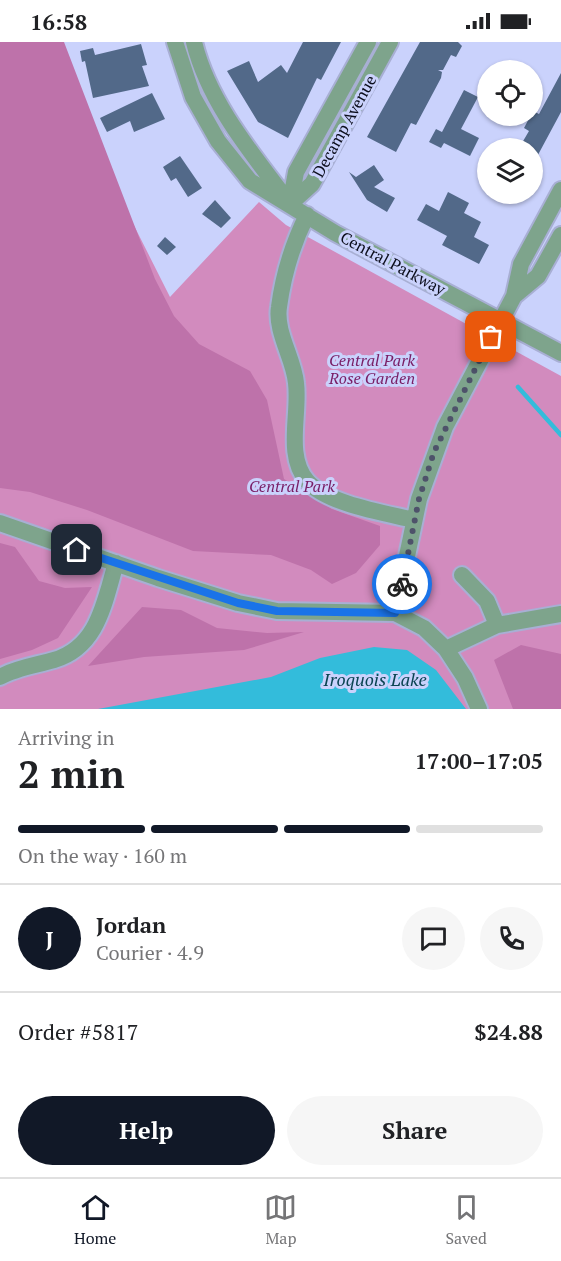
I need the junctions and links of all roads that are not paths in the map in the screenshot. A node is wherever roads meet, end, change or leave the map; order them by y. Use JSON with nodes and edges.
{"nodes":[{"id":1,"x":174,"y":42,"type":"edge"},
{"id":2,"x":194,"y":42,"type":"edge"},
{"id":3,"x":367,"y":43,"type":"edge"},
{"id":4,"x":387,"y":48,"type":"edge"},
{"id":5,"x":205,"y":71,"type":"junction"},
{"id":6,"x":186,"y":79,"type":"junction"},
{"id":7,"x":561,"y":190,"type":"edge"},
{"id":8,"x":290,"y":204,"type":"junction"},
{"id":9,"x":307,"y":215,"type":"junction"},
{"id":10,"x":561,"y":235,"type":"edge"},
{"id":11,"x":514,"y":296,"type":"junction"},
{"id":12,"x":501,"y":319,"type":"junction"},
{"id":13,"x":561,"y":353,"type":"edge"},
{"id":14,"x":414,"y":520,"type":"junction"},
{"id":15,"x":0,"y":523,"type":"edge"},
{"id":16,"x":116,"y":563,"type":"junction"},
{"id":17,"x":462,"y":575,"type":"dead end"},
{"id":18,"x":395,"y":613,"type":"junction"},
{"id":19,"x":561,"y":614,"type":"edge"},
{"id":20,"x":497,"y":626,"type":"junction"},
{"id":21,"x":446,"y":649,"type":"junction"},
{"id":22,"x":0,"y":677,"type":"edge"},
{"id":23,"x":478,"y":709,"type":"edge"}],
"edges":[{"from":1,"to":6,"type":"street","name":"Central Parkway"},
{"from":2,"to":5,"type":"street","name":"Central Parkway"},
{"from":3,"to":4,"type":"street"},
{"from":3,"to":8,"type":"street","name":"Decamp Avenue"},
{"from":4,"to":8,"type":"street","name":"Decamp Avenue"},
{"from":5,"to":6,"type":"street"},
{"from":5,"to":8,"type":"street","name":"Central Parkway"},
{"from":6,"to":8,"type":"street","name":"Central Parkway"},
{"from":7,"to":11,"type":"street"},
{"from":8,"to":9,"type":"street","name":"Central Parkway"},
{"from":9,"to":12,"type":"street","name":"Central Parkway"},
{"from":9,"to":14,"type":"street"},
{"from":10,"to":11,"type":"street"},
{"from":11,"to":12,"type":"street"},
{"from":12,"to":13,"type":"street","name":"Central Parkway"},
{"from":12,"to":14,"type":"street"},
{"from":14,"to":18,"type":"street"},
{"from":15,"to":16,"type":"street"},
{"from":16,"to":18,"type":"street"},
{"from":16,"to":22,"type":"street"},
{"from":17,"to":20,"type":"street"},
{"from":18,"to":21,"type":"street"},
{"from":19,"to":20,"type":"street"},
{"from":20,"to":21,"type":"street"},
{"from":21,"to":23,"type":"street"}]}
